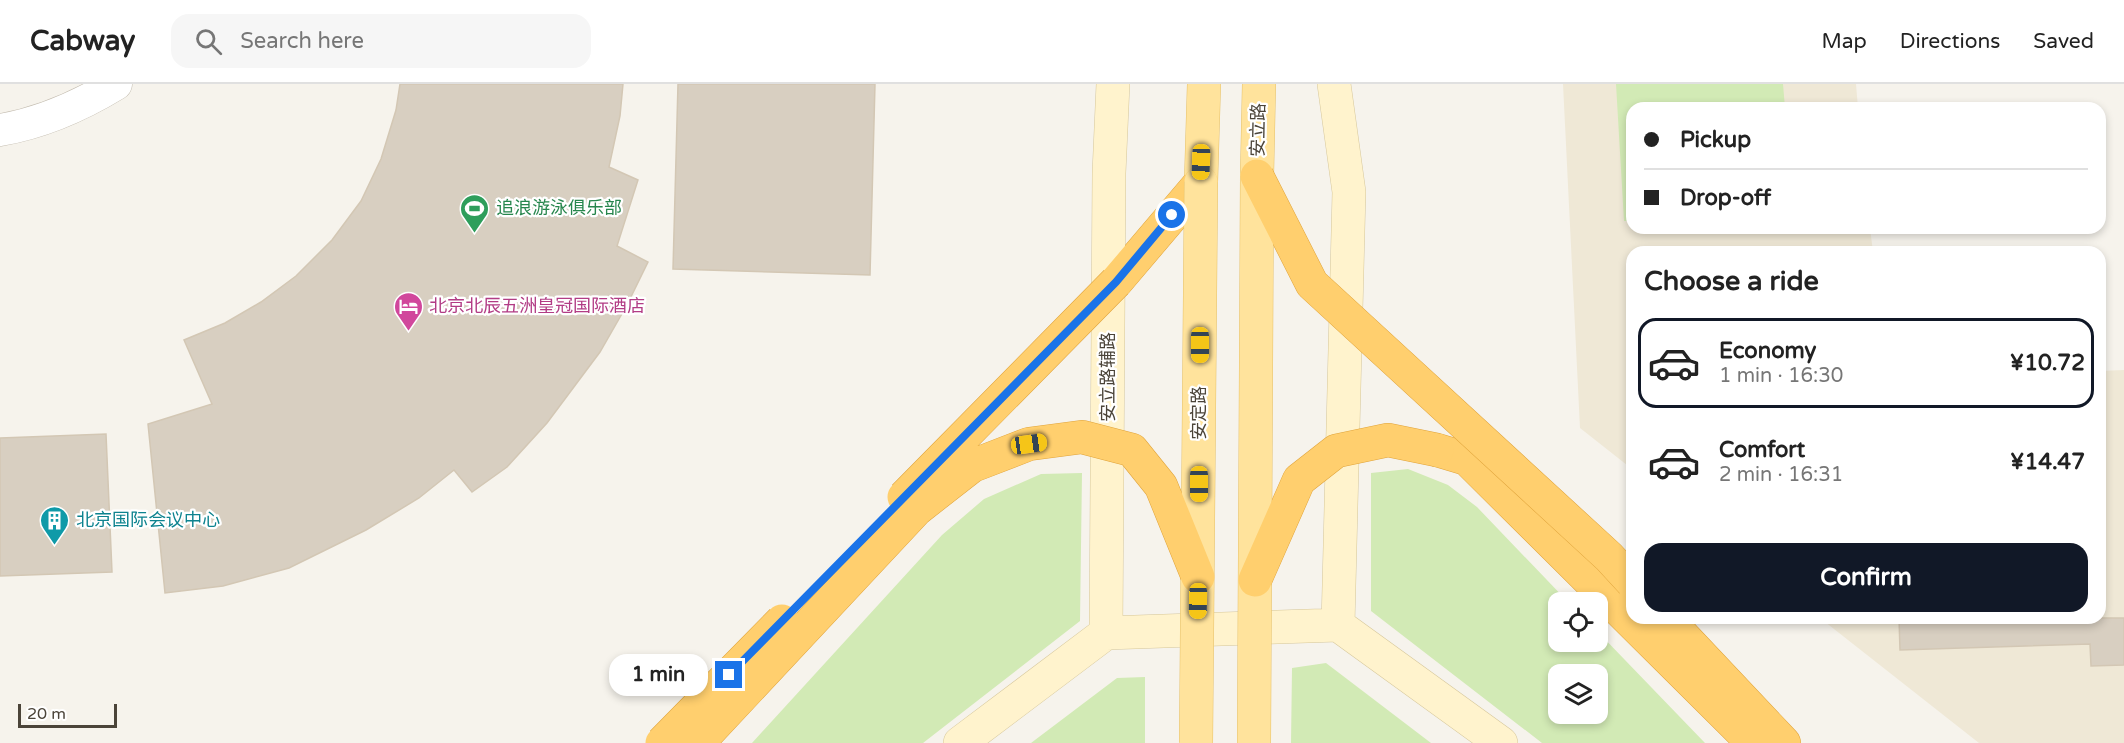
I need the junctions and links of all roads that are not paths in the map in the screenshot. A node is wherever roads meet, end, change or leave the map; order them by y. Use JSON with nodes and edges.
{"nodes":[{"id":1,"x":116,"y":84,"type":"edge"},
{"id":2,"x":1113,"y":84,"type":"edge"},
{"id":3,"x":1204,"y":84,"type":"edge"},
{"id":4,"x":1258,"y":84,"type":"edge"},
{"id":5,"x":1334,"y":84,"type":"edge"},
{"id":6,"x":0,"y":130,"type":"edge"},
{"id":7,"x":1257,"y":176,"type":"junction"},
{"id":8,"x":1201,"y":182,"type":"junction"},
{"id":9,"x":1626,"y":575,"type":"edge"},
{"id":10,"x":1198,"y":577,"type":"junction"},
{"id":11,"x":1255,"y":580,"type":"junction"},
{"id":12,"x":1626,"y":616,"type":"edge"},
{"id":13,"x":1634,"y":624,"type":"edge"},
{"id":14,"x":1672,"y":624,"type":"edge"},
{"id":15,"x":1338,"y":626,"type":"junction"},
{"id":16,"x":1106,"y":633,"type":"junction"},
{"id":17,"x":662,"y":743,"type":"edge"},
{"id":18,"x":698,"y":743,"type":"edge"},
{"id":19,"x":960,"y":743,"type":"edge"},
{"id":20,"x":1196,"y":743,"type":"edge"},
{"id":21,"x":1254,"y":743,"type":"edge"},
{"id":22,"x":1501,"y":743,"type":"edge"},
{"id":23,"x":1754,"y":743,"type":"edge"},
{"id":24,"x":1785,"y":743,"type":"edge"}],
"edges":[{"from":1,"to":6,"type":"street"},
{"from":2,"to":16,"type":"street","name":"安立路辅路"},
{"from":3,"to":8,"type":"main road","name":"安定路"},
{"from":4,"to":7,"type":"main road","name":"安立路"},
{"from":5,"to":15,"type":"street"},
{"from":7,"to":9,"type":"highway","bridge":true},
{"from":7,"to":11,"type":"main road","bridge":true},
{"from":8,"to":10,"type":"main road","name":"安定路","bridge":true},
{"from":8,"to":17,"type":"highway","bridge":true},
{"from":10,"to":18,"type":"highway","bridge":true},
{"from":10,"to":20,"type":"main road","name":"安定路","bridge":true},
{"from":11,"to":12,"type":"highway","bridge":true},
{"from":11,"to":21,"type":"main road","bridge":true},
{"from":13,"to":23,"type":"highway","bridge":true},
{"from":14,"to":24,"type":"highway"},
{"from":15,"to":16,"type":"street"},
{"from":15,"to":22,"type":"street"},
{"from":16,"to":19,"type":"street"}]}
